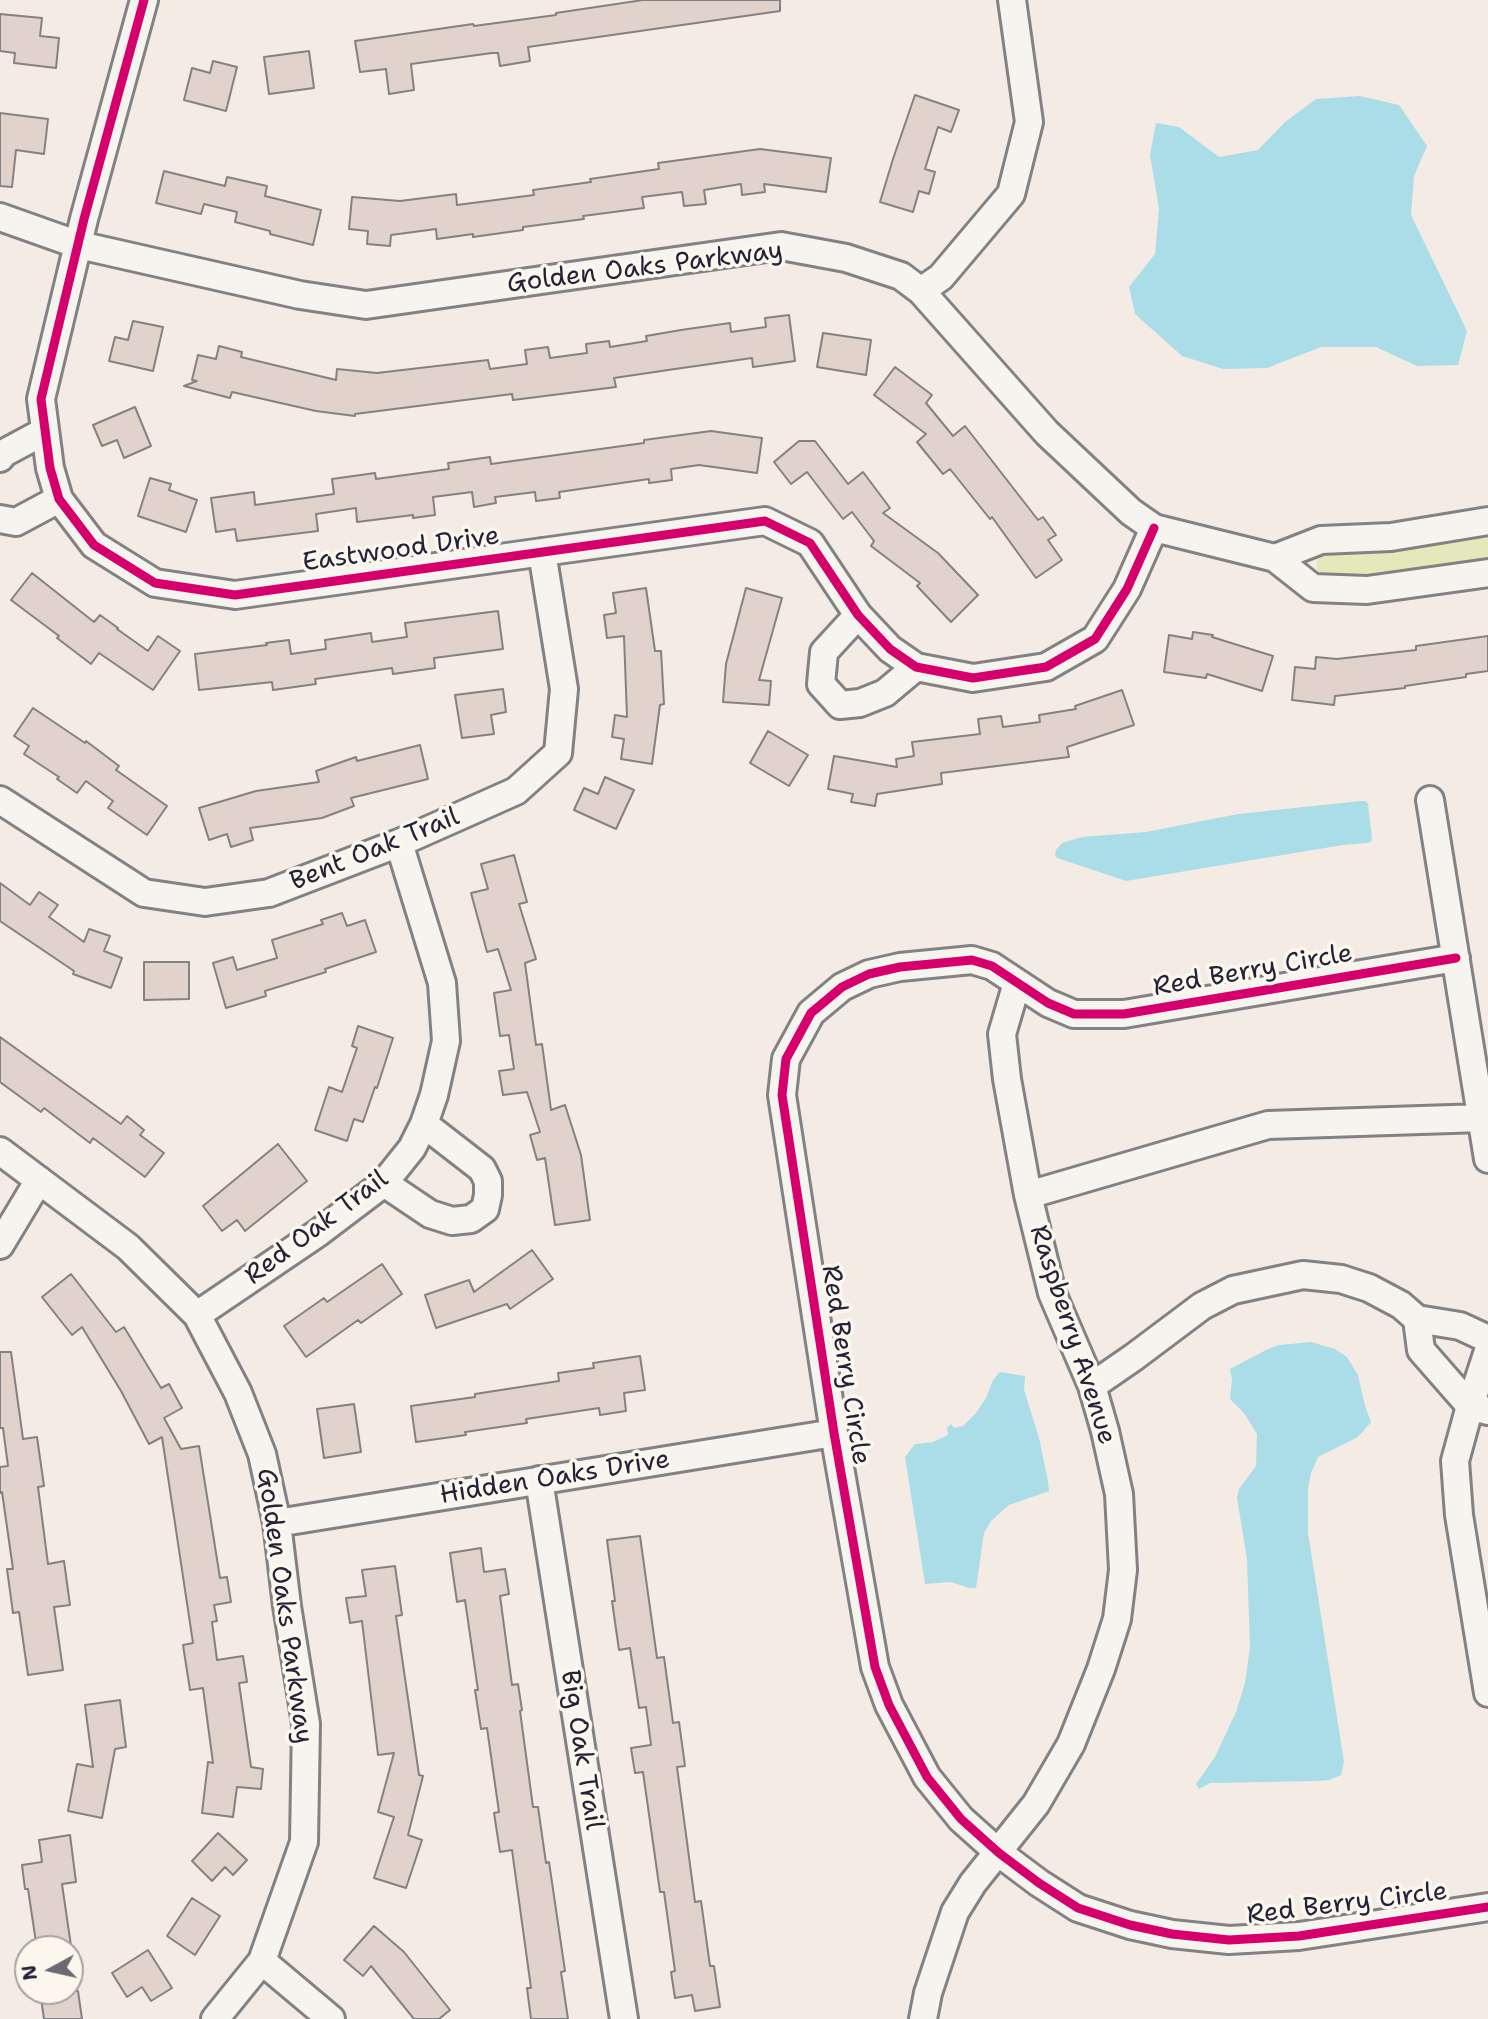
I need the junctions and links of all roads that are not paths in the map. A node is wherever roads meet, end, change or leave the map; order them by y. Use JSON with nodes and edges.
{"nodes":[{"id":1,"x":144,"y":0,"type":"edge"},
{"id":2,"x":1012,"y":0,"type":"edge"},
{"id":3,"x":0,"y":217,"type":"edge"},
{"id":4,"x":79,"y":245,"type":"junction"},
{"id":5,"x":922,"y":291,"type":"junction"},
{"id":6,"x":45,"y":431,"type":"junction"},
{"id":7,"x":0,"y":458,"type":"edge"},
{"id":8,"x":59,"y":499,"type":"junction"},
{"id":9,"x":0,"y":519,"type":"edge"},
{"id":10,"x":1488,"y":521,"type":"edge"},
{"id":11,"x":1154,"y":527,"type":"junction"},
{"id":12,"x":542,"y":552,"type":"junction"},
{"id":13,"x":1275,"y":558,"type":"junction"},
{"id":14,"x":1488,"y":573,"type":"edge"},
{"id":15,"x":858,"y":615,"type":"junction"},
{"id":16,"x":916,"y":667,"type":"junction"},
{"id":17,"x":0,"y":800,"type":"edge"},
{"id":18,"x":1430,"y":800,"type":"dead end"},
{"id":19,"x":399,"y":843,"type":"junction"},
{"id":20,"x":1456,"y":958,"type":"junction"},
{"id":21,"x":1017,"y":983,"type":"junction"},
{"id":22,"x":1482,"y":1118,"type":"junction"},
{"id":23,"x":424,"y":1124,"type":"junction"},
{"id":24,"x":0,"y":1151,"type":"edge"},
{"id":25,"x":1488,"y":1159,"type":"edge"},
{"id":26,"x":39,"y":1180,"type":"junction"},
{"id":27,"x":384,"y":1183,"type":"junction"},
{"id":28,"x":1028,"y":1195,"type":"junction"},
{"id":29,"x":0,"y":1245,"type":"edge"},
{"id":30,"x":197,"y":1315,"type":"junction"},
{"id":31,"x":1417,"y":1320,"type":"junction"},
{"id":32,"x":1488,"y":1339,"type":"edge"},
{"id":33,"x":1488,"y":1351,"type":"edge"},
{"id":34,"x":1092,"y":1386,"type":"junction"},
{"id":35,"x":1479,"y":1409,"type":"edge"},
{"id":36,"x":834,"y":1433,"type":"junction"},
{"id":37,"x":539,"y":1480,"type":"junction"},
{"id":38,"x":277,"y":1522,"type":"junction"},
{"id":39,"x":1488,"y":1693,"type":"edge"},
{"id":40,"x":999,"y":1853,"type":"junction"},
{"id":41,"x":1488,"y":1907,"type":"edge"},
{"id":42,"x":262,"y":1961,"type":"junction"},
{"id":43,"x":215,"y":2019,"type":"edge"},
{"id":44,"x":331,"y":2019,"type":"edge"},
{"id":45,"x":624,"y":2019,"type":"edge"},
{"id":46,"x":923,"y":2019,"type":"edge"}],
"edges":[{"from":1,"to":4,"type":"street","name":"Eastwood Drive"},
{"from":2,"to":5,"type":"street"},
{"from":3,"to":4,"type":"street","name":"Golden Oaks Parkway"},
{"from":4,"to":5,"type":"street","name":"Golden Oaks Parkway"},
{"from":4,"to":6,"type":"street","name":"Eastwood Drive"},
{"from":5,"to":11,"type":"street","name":"Golden Oaks Parkway"},
{"from":6,"to":7,"type":"street"},
{"from":6,"to":8,"type":"street","name":"Eastwood Drive"},
{"from":8,"to":9,"type":"street"},
{"from":8,"to":12,"type":"street","name":"Eastwood Drive"},
{"from":10,"to":13,"type":"street"},
{"from":11,"to":13,"type":"street","name":"Golden Oaks Parkway"},
{"from":11,"to":16,"type":"street","name":"Eastwood Drive"},
{"from":12,"to":15,"type":"street","name":"Eastwood Drive"},
{"from":12,"to":19,"type":"street","name":"Bent Oak Trail"},
{"from":13,"to":14,"type":"street","name":"Golden Oaks Parkway"},
{"from":15,"to":16,"type":"street","name":"Eastwood Drive"},
{"from":15,"to":16,"type":"street"},
{"from":17,"to":19,"type":"street","name":"Bent Oak Trail"},
{"from":18,"to":20,"type":"street"},
{"from":19,"to":23,"type":"street","name":"Red Oak Trail"},
{"from":20,"to":21,"type":"street","name":"Red Berry Circle"},
{"from":20,"to":22,"type":"street"},
{"from":21,"to":28,"type":"street","name":"Raspberry Avenue"},
{"from":21,"to":36,"type":"street","name":"Red Berry Circle"},
{"from":22,"to":25,"type":"street"},
{"from":22,"to":28,"type":"street"},
{"from":23,"to":27,"type":"street","name":"Red Oak Trail"},
{"from":23,"to":27,"type":"street"},
{"from":24,"to":26,"type":"street","name":"Golden Oaks Parkway"},
{"from":26,"to":29,"type":"street"},
{"from":26,"to":30,"type":"street","name":"Golden Oaks Parkway"},
{"from":27,"to":30,"type":"street","name":"Red Oak Trail"},
{"from":28,"to":34,"type":"street","name":"Raspberry Avenue"},
{"from":30,"to":38,"type":"street","name":"Golden Oaks Parkway"},
{"from":31,"to":32,"type":"street"},
{"from":31,"to":34,"type":"street"},
{"from":31,"to":35,"type":"street"},
{"from":33,"to":35,"type":"street"},
{"from":34,"to":40,"type":"street","name":"Raspberry Avenue"},
{"from":35,"to":39,"type":"street"},
{"from":36,"to":37,"type":"street","name":"Hidden Oaks Drive"},
{"from":36,"to":40,"type":"street","name":"Red Berry Circle"},
{"from":37,"to":38,"type":"street","name":"Hidden Oaks Drive"},
{"from":37,"to":45,"type":"street","name":"Big Oak Trail"},
{"from":38,"to":42,"type":"street","name":"Golden Oaks Parkway"},
{"from":40,"to":41,"type":"street","name":"Red Berry Circle"},
{"from":40,"to":46,"type":"street","name":"Raspberry Avenue"},
{"from":42,"to":43,"type":"street","name":"Golden Oaks Parkway"},
{"from":42,"to":44,"type":"street"}]}
